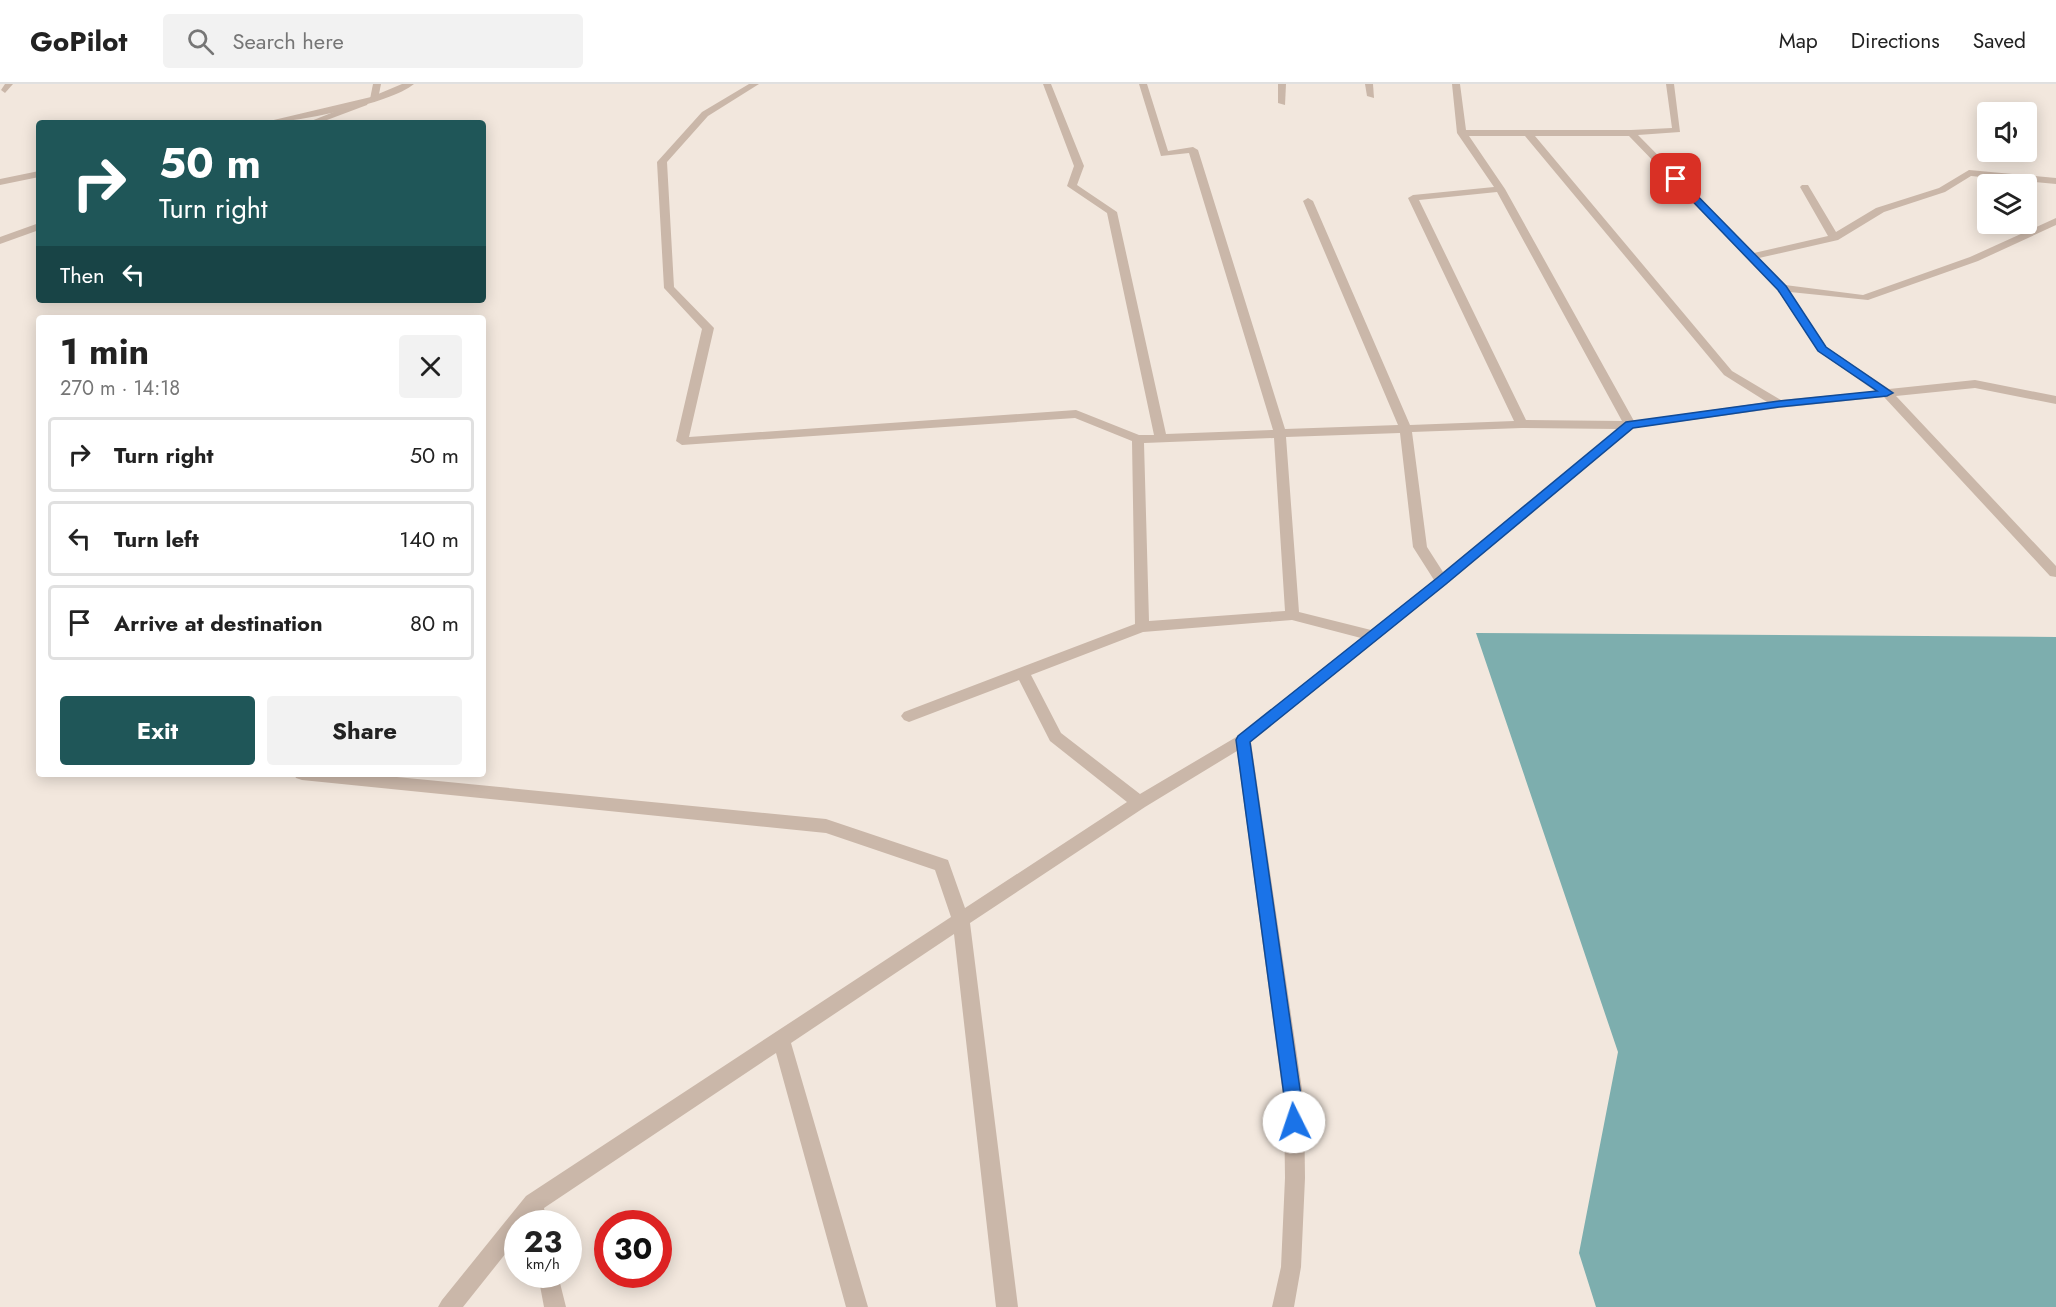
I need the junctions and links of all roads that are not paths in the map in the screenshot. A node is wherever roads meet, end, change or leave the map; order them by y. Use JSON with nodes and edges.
{"nodes":[{"id":1,"x":376,"y":84,"type":"edge"},
{"id":2,"x":410,"y":84,"type":"edge"},
{"id":3,"x":755,"y":84,"type":"edge"},
{"id":4,"x":1047,"y":84,"type":"edge"},
{"id":5,"x":1143,"y":84,"type":"edge"},
{"id":6,"x":1282,"y":84,"type":"edge"},
{"id":7,"x":1369,"y":84,"type":"edge"},
{"id":8,"x":1455,"y":84,"type":"edge"},
{"id":9,"x":1670,"y":84,"type":"edge"},
{"id":10,"x":1371,"y":96,"type":"dead end"},
{"id":11,"x":374,"y":99,"type":"junction"},
{"id":12,"x":1282,"y":103,"type":"dead end"},
{"id":13,"x":280,"y":120,"type":"edge"},
{"id":14,"x":318,"y":120,"type":"edge"},
{"id":15,"x":1462,"y":133,"type":"junction"},
{"id":16,"x":1528,"y":133,"type":"junction"},
{"id":17,"x":1631,"y":133,"type":"junction"},
{"id":18,"x":36,"y":175,"type":"edge"},
{"id":19,"x":2056,"y":181,"type":"edge"},
{"id":20,"x":0,"y":182,"type":"edge"},
{"id":21,"x":1805,"y":187,"type":"dead end"},
{"id":22,"x":1500,"y":189,"type":"junction"},
{"id":23,"x":1308,"y":201,"type":"dead end"},
{"id":24,"x":2056,"y":221,"type":"edge"},
{"id":25,"x":36,"y":227,"type":"edge"},
{"id":26,"x":1834,"y":238,"type":"junction"},
{"id":27,"x":0,"y":241,"type":"edge"},
{"id":28,"x":1752,"y":256,"type":"junction"},
{"id":29,"x":1782,"y":288,"type":"junction"},
{"id":30,"x":1887,"y":393,"type":"junction"},
{"id":31,"x":2056,"y":400,"type":"edge"},
{"id":32,"x":1779,"y":404,"type":"junction"},
{"id":33,"x":1522,"y":424,"type":"junction"},
{"id":34,"x":1630,"y":425,"type":"junction"},
{"id":35,"x":1406,"y":430,"type":"junction"},
{"id":36,"x":1280,"y":434,"type":"junction"},
{"id":37,"x":1161,"y":438,"type":"junction"},
{"id":38,"x":1138,"y":439,"type":"junction"},
{"id":39,"x":2055,"y":573,"type":"edge"},
{"id":40,"x":1442,"y":581,"type":"junction"},
{"id":41,"x":1292,"y":615,"type":"junction"},
{"id":42,"x":1142,"y":627,"type":"junction"},
{"id":43,"x":1372,"y":635,"type":"junction"},
{"id":44,"x":1023,"y":673,"type":"junction"},
{"id":45,"x":909,"y":716,"type":"dead end"},
{"id":46,"x":1243,"y":740,"type":"junction"},
{"id":47,"x":332,"y":777,"type":"edge"},
{"id":48,"x":1139,"y":802,"type":"junction"},
{"id":49,"x":961,"y":921,"type":"junction"},
{"id":50,"x":781,"y":1039,"type":"junction"},
{"id":51,"x":533,"y":1203,"type":"junction"},
{"id":52,"x":534,"y":1210,"type":"edge"},
{"id":53,"x":551,"y":1288,"type":"edge"},
{"id":54,"x":449,"y":1307,"type":"edge"},
{"id":55,"x":555,"y":1307,"type":"edge"},
{"id":56,"x":857,"y":1307,"type":"edge"},
{"id":57,"x":1007,"y":1307,"type":"edge"},
{"id":58,"x":1283,"y":1307,"type":"edge"}],
"edges":[{"from":1,"to":11,"type":"street"},
{"from":2,"to":11,"type":"street"},
{"from":3,"to":38,"type":"street"},
{"from":4,"to":37,"type":"street"},
{"from":5,"to":36,"type":"street"},
{"from":6,"to":12,"type":"street"},
{"from":7,"to":10,"type":"street"},
{"from":8,"to":15,"type":"street"},
{"from":9,"to":17,"type":"street"},
{"from":11,"to":13,"type":"street"},
{"from":11,"to":14,"type":"street"},
{"from":15,"to":16,"type":"street"},
{"from":15,"to":22,"type":"street"},
{"from":16,"to":17,"type":"street"},
{"from":16,"to":32,"type":"street"},
{"from":17,"to":28,"type":"street"},
{"from":18,"to":20,"type":"street"},
{"from":19,"to":26,"type":"street"},
{"from":21,"to":26,"type":"street"},
{"from":22,"to":33,"type":"street"},
{"from":22,"to":34,"type":"street"},
{"from":23,"to":35,"type":"street"},
{"from":24,"to":29,"type":"street"},
{"from":25,"to":27,"type":"street"},
{"from":26,"to":28,"type":"street"},
{"from":28,"to":29,"type":"street"},
{"from":29,"to":30,"type":"street"},
{"from":30,"to":31,"type":"street"},
{"from":30,"to":32,"type":"street"},
{"from":30,"to":39,"type":"street"},
{"from":32,"to":34,"type":"street"},
{"from":33,"to":34,"type":"street"},
{"from":33,"to":35,"type":"street"},
{"from":34,"to":40,"type":"street"},
{"from":35,"to":36,"type":"street"},
{"from":35,"to":40,"type":"street"},
{"from":36,"to":37,"type":"street"},
{"from":36,"to":41,"type":"street"},
{"from":37,"to":38,"type":"street"},
{"from":38,"to":42,"type":"street"},
{"from":40,"to":43,"type":"street"},
{"from":41,"to":42,"type":"street"},
{"from":41,"to":43,"type":"street"},
{"from":42,"to":44,"type":"street"},
{"from":43,"to":46,"type":"street"},
{"from":44,"to":45,"type":"street"},
{"from":44,"to":48,"type":"street"},
{"from":46,"to":48,"type":"street"},
{"from":46,"to":58,"type":"street"},
{"from":47,"to":49,"type":"street"},
{"from":48,"to":49,"type":"street"},
{"from":49,"to":50,"type":"street"},
{"from":49,"to":57,"type":"street"},
{"from":50,"to":51,"type":"street"},
{"from":50,"to":56,"type":"street"},
{"from":51,"to":52,"type":"street"},
{"from":51,"to":54,"type":"street"},
{"from":53,"to":55,"type":"street"}]}
